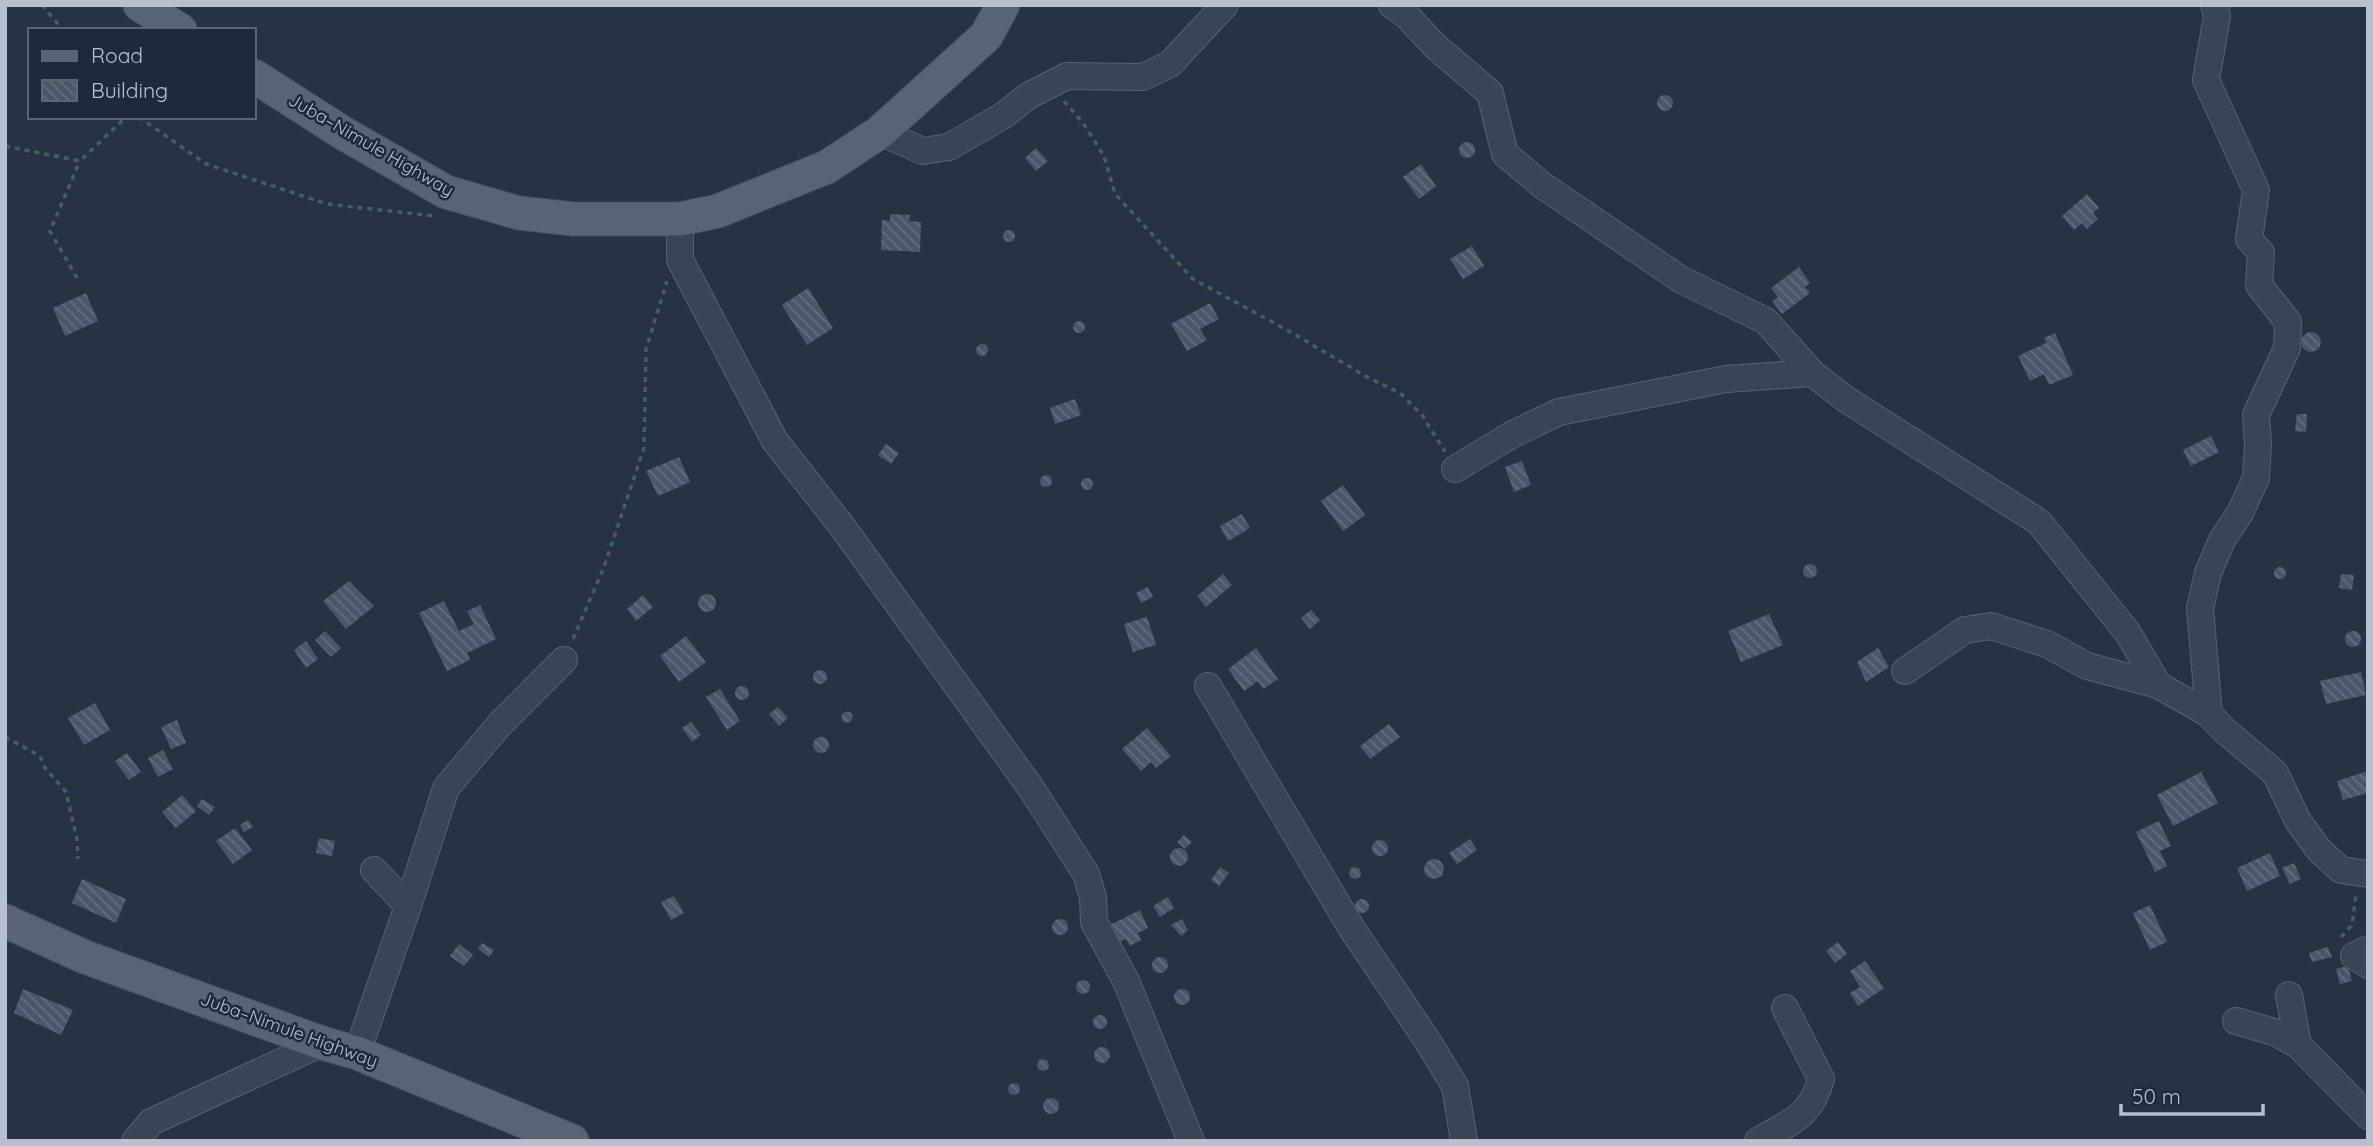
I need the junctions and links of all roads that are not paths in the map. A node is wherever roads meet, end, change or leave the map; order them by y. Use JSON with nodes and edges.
{"nodes":[{"id":1,"x":140,"y":5,"type":"edge"},
{"id":2,"x":1003,"y":5,"type":"edge"},
{"id":3,"x":1224,"y":5,"type":"edge"},
{"id":4,"x":1392,"y":5,"type":"edge"},
{"id":5,"x":2214,"y":5,"type":"edge"},
{"id":6,"x":177,"y":28,"type":"edge"},
{"id":7,"x":256,"y":77,"type":"edge"},
{"id":8,"x":880,"y":132,"type":"junction"},
{"id":9,"x":680,"y":219,"type":"junction"},
{"id":10,"x":1812,"y":373,"type":"junction"},
{"id":11,"x":1455,"y":469,"type":"road end"},
{"id":12,"x":564,"y":660,"type":"road end"},
{"id":13,"x":1905,"y":671,"type":"dead end"},
{"id":14,"x":2158,"y":685,"type":"junction"},
{"id":15,"x":1208,"y":686,"type":"dead end"},
{"id":16,"x":2209,"y":714,"type":"junction"},
{"id":17,"x":374,"y":870,"type":"dead end"},
{"id":18,"x":2364,"y":882,"type":"edge"},
{"id":19,"x":408,"y":906,"type":"junction"},
{"id":20,"x":5,"y":921,"type":"edge"},
{"id":21,"x":2289,"y":995,"type":"dead end"},
{"id":22,"x":1786,"y":1008,"type":"dead end"},
{"id":23,"x":2236,"y":1021,"type":"dead end"},
{"id":24,"x":323,"y":1043,"type":"junction"},
{"id":25,"x":2298,"y":1045,"type":"junction"},
{"id":26,"x":357,"y":1053,"type":"junction"},
{"id":27,"x":2368,"y":1116,"type":"edge"},
{"id":28,"x":135,"y":1141,"type":"edge"},
{"id":29,"x":572,"y":1141,"type":"edge"},
{"id":30,"x":1191,"y":1141,"type":"edge"},
{"id":31,"x":1464,"y":1141,"type":"edge"},
{"id":32,"x":1758,"y":1141,"type":"edge"}],
"edges":[{"from":1,"to":6,"type":"main road"},
{"from":2,"to":8,"type":"main road","name":"Juba–Nimule Highway"},
{"from":3,"to":8,"type":"street"},
{"from":4,"to":10,"type":"street"},
{"from":5,"to":16,"type":"street"},
{"from":7,"to":9,"type":"main road","name":"Juba–Nimule Highway"},
{"from":8,"to":9,"type":"main road","name":"Juba–Nimule Highway"},
{"from":9,"to":30,"type":"street"},
{"from":10,"to":11,"type":"street"},
{"from":10,"to":14,"type":"street"},
{"from":12,"to":19,"type":"street"},
{"from":13,"to":14,"type":"street"},
{"from":14,"to":16,"type":"street"},
{"from":15,"to":31,"type":"street"},
{"from":16,"to":18,"type":"street"},
{"from":17,"to":19,"type":"street"},
{"from":19,"to":26,"type":"street"},
{"from":20,"to":24,"type":"main road","name":"Juba–Nimule Highway"},
{"from":21,"to":25,"type":"street"},
{"from":22,"to":32,"type":"street"},
{"from":23,"to":25,"type":"street"},
{"from":24,"to":26,"type":"main road","name":"Juba–Nimule Highway"},
{"from":24,"to":28,"type":"street"},
{"from":25,"to":27,"type":"street"},
{"from":26,"to":29,"type":"main road","name":"Juba–Nimule Highway"}]}
